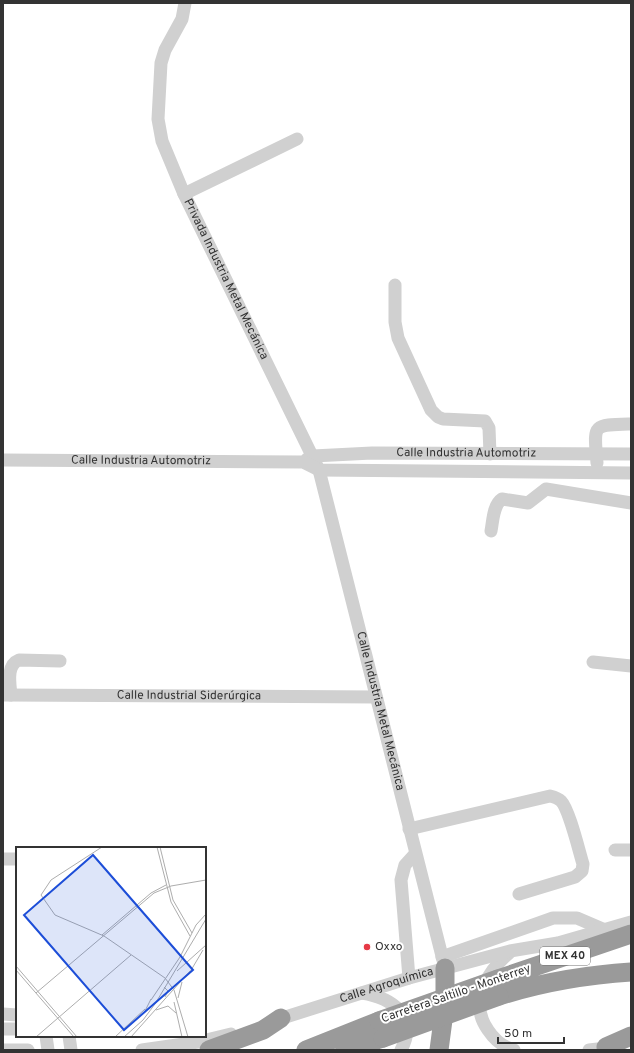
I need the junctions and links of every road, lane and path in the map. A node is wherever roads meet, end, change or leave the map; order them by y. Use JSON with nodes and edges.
{"nodes":[{"id":1,"x":185,"y":3,"type":"edge"},
{"id":2,"x":297,"y":139,"type":"dead end"},
{"id":3,"x":184,"y":194,"type":"junction"},
{"id":4,"x":394,"y":285,"type":"dead end"},
{"id":5,"x":631,"y":424,"type":"edge"},
{"id":6,"x":490,"y":454,"type":"junction"},
{"id":7,"x":596,"y":454,"type":"junction"},
{"id":8,"x":631,"y":454,"type":"edge"},
{"id":9,"x":308,"y":459,"type":"junction"},
{"id":10,"x":3,"y":460,"type":"edge"},
{"id":11,"x":319,"y":470,"type":"junction"},
{"id":12,"x":597,"y":473,"type":"junction"},
{"id":13,"x":631,"y":473,"type":"edge"},
{"id":14,"x":631,"y":503,"type":"edge"},
{"id":15,"x":491,"y":531,"type":"dead end"},
{"id":16,"x":60,"y":661,"type":"dead end"},
{"id":17,"x":593,"y":662,"type":"dead end"},
{"id":18,"x":631,"y":666,"type":"edge"},
{"id":19,"x":7,"y":695,"type":"edge"},
{"id":20,"x":376,"y":697,"type":"junction"},
{"id":21,"x":409,"y":829,"type":"junction"},
{"id":22,"x":615,"y":850,"type":"dead end"},
{"id":23,"x":631,"y":850,"type":"edge"},
{"id":24,"x":415,"y":854,"type":"junction"},
{"id":25,"x":3,"y":859,"type":"edge"},
{"id":26,"x":16,"y":859,"type":"edge"},
{"id":27,"x":425,"y":891,"type":"junction"},
{"id":28,"x":519,"y":894,"type":"dead end"},
{"id":29,"x":402,"y":896,"type":"junction"},
{"id":30,"x":631,"y":922,"type":"edge"},
{"id":31,"x":606,"y":930,"type":"junction"},
{"id":32,"x":631,"y":934,"type":"edge"},
{"id":33,"x":510,"y":951,"type":"junction"},
{"id":34,"x":443,"y":963,"type":"junction"},
{"id":35,"x":631,"y":972,"type":"edge"},
{"id":36,"x":409,"y":978,"type":"junction"},
{"id":37,"x":499,"y":987,"type":"junction"},
{"id":38,"x":361,"y":993,"type":"junction"},
{"id":39,"x":3,"y":1014,"type":"edge"},
{"id":40,"x":16,"y":1015,"type":"edge"},
{"id":41,"x":281,"y":1018,"type":"junction"},
{"id":42,"x":3,"y":1029,"type":"edge"},
{"id":43,"x":16,"y":1029,"type":"edge"},
{"id":44,"x":381,"y":1030,"type":"junction"},
{"id":45,"x":631,"y":1036,"type":"edge"},
{"id":46,"x":46,"y":1037,"type":"edge"},
{"id":47,"x":69,"y":1037,"type":"edge"},
{"id":48,"x":631,"y":1046,"type":"edge"},
{"id":49,"x":597,"y":1049,"type":"edge"},
{"id":50,"x":3,"y":1050,"type":"edge"},
{"id":51,"x":28,"y":1050,"type":"edge"},
{"id":52,"x":48,"y":1050,"type":"edge"},
{"id":53,"x":71,"y":1050,"type":"edge"},
{"id":54,"x":142,"y":1050,"type":"edge"},
{"id":55,"x":209,"y":1050,"type":"edge"},
{"id":56,"x":306,"y":1050,"type":"edge"},
{"id":57,"x":345,"y":1050,"type":"edge"},
{"id":58,"x":401,"y":1050,"type":"edge"},
{"id":59,"x":439,"y":1050,"type":"edge"},
{"id":60,"x":514,"y":1050,"type":"edge"}],
"edges":[{"from":1,"to":3,"type":"street"},
{"from":2,"to":3,"type":"street","name":"Privada Industria Metal Mecánica"},
{"from":3,"to":9,"type":"street","name":"Privada Industria Metal Mecánica"},
{"from":4,"to":6,"type":"street"},
{"from":5,"to":7,"type":"street"},
{"from":6,"to":7,"type":"street","name":"Calle Industria Automotriz"},
{"from":6,"to":9,"type":"street","name":"Calle Industria Automotriz"},
{"from":7,"to":8,"type":"street","name":"Calle Industria Automotriz"},
{"from":7,"to":12,"type":"street"},
{"from":9,"to":10,"type":"street","name":"Calle Industria Automotriz"},
{"from":9,"to":11,"type":"street","name":"Calle Industria Automotriz"},
{"from":11,"to":12,"type":"street","name":"Calle Industria Automotriz"},
{"from":11,"to":20,"type":"street","name":"Calle Industria Metal Mecánica"},
{"from":12,"to":13,"type":"street","name":"Calle Industria Automotriz"},
{"from":14,"to":15,"type":"street"},
{"from":16,"to":19,"type":"street"},
{"from":17,"to":18,"type":"street"},
{"from":19,"to":20,"type":"street","name":"Calle Industrial Siderúrgica"},
{"from":20,"to":21,"type":"street","name":"Calle Industria Metal Mecánica"},
{"from":21,"to":24,"type":"street","name":"Calle Industria Metal Mecánica"},
{"from":21,"to":28,"type":"street"},
{"from":22,"to":23,"type":"street"},
{"from":24,"to":27,"type":"street","name":"Calle Industria Metal Mecánica"},
{"from":24,"to":29,"type":"street"},
{"from":25,"to":26,"type":"street"},
{"from":27,"to":29,"type":"street"},
{"from":27,"to":34,"type":"street","name":"Calle Industria Metal Mecánica"},
{"from":29,"to":36,"type":"street"},
{"from":30,"to":31,"type":"street","name":"Calle Agroquímica"},
{"from":31,"to":33,"type":"street","name":"Calle Agroquímica"},
{"from":31,"to":34,"type":"street"},
{"from":32,"to":37,"type":"highway","name":"Carretera Saltillo - Monterrey","number":"MEX 40"},
{"from":33,"to":34,"type":"street","name":"Calle Agroquímica"},
{"from":33,"to":60,"type":"street"},
{"from":34,"to":36,"type":"street","name":"Calle Agroquímica"},
{"from":34,"to":59,"type":"highway"},
{"from":35,"to":37,"type":"highway","name":"Carretera Saltillo - Monterrey","number":"MEX 40"},
{"from":36,"to":38,"type":"street","name":"Calle Agroquímica"},
{"from":37,"to":44,"type":"highway","name":"Carretera Saltillo - Monterrey","number":"MEX 40","bridge":true},
{"from":38,"to":41,"type":"street","name":"Calle Agroquímica"},
{"from":38,"to":58,"type":"street"},
{"from":39,"to":40,"type":"street"},
{"from":41,"to":54,"type":"street","name":"Calle Agroquímica"},
{"from":41,"to":55,"type":"highway"},
{"from":42,"to":43,"type":"street"},
{"from":44,"to":56,"type":"highway","name":"Carretera Saltillo - Monterrey","number":"MEX 40"},
{"from":44,"to":57,"type":"highway","name":"Carretera Saltillo - Monterrey","number":"MEX 40"},
{"from":45,"to":49,"type":"highway"},
{"from":46,"to":52,"type":"street"},
{"from":47,"to":53,"type":"street"},
{"from":48,"to":49,"type":"street"},
{"from":50,"to":51,"type":"street"}]}
